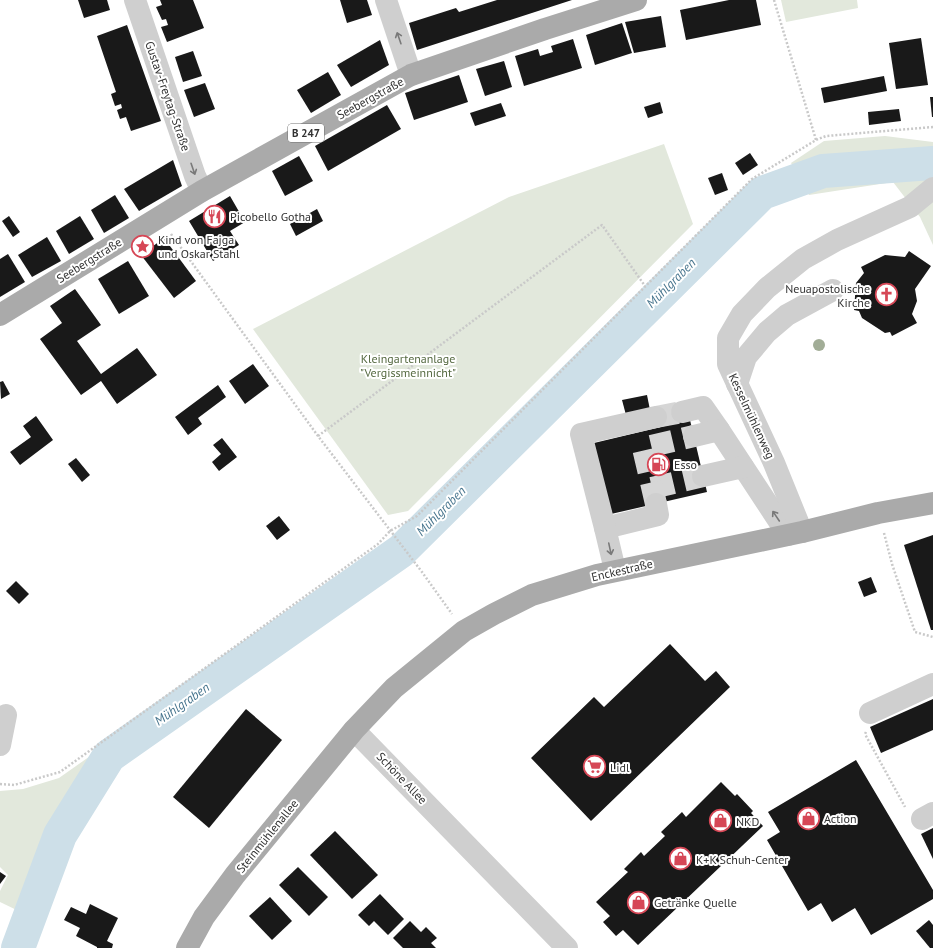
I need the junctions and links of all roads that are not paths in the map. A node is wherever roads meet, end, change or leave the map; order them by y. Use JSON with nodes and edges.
{"nodes":[{"id":1,"x":135,"y":0,"type":"edge"},
{"id":2,"x":386,"y":0,"type":"edge"},
{"id":3,"x":636,"y":0,"type":"edge"},
{"id":4,"x":411,"y":75,"type":"junction"},
{"id":5,"x":933,"y":188,"type":"edge"},
{"id":6,"x":202,"y":191,"type":"junction"},
{"id":7,"x":833,"y":290,"type":"dead end"},
{"id":8,"x":0,"y":315,"type":"edge"},
{"id":9,"x":737,"y":384,"type":"junction"},
{"id":10,"x":682,"y":412,"type":"tunnel mouth"},
{"id":11,"x":656,"y":418,"type":"tunnel mouth"},
{"id":12,"x":719,"y":430,"type":"junction"},
{"id":13,"x":694,"y":436,"type":"tunnel mouth"},
{"id":14,"x":743,"y":467,"type":"junction"},
{"id":15,"x":703,"y":476,"type":"tunnel mouth"},
{"id":16,"x":933,"y":503,"type":"edge"},
{"id":17,"x":656,"y":504,"type":"tunnel mouth"},
{"id":18,"x":606,"y":528,"type":"junction"},
{"id":19,"x":795,"y":533,"type":"junction"},
{"id":20,"x":615,"y":570,"type":"junction"},
{"id":21,"x":933,"y":684,"type":"edge"},
{"id":22,"x":870,"y":712,"type":"road end"},
{"id":23,"x":6,"y":715,"type":"dead end"},
{"id":24,"x":354,"y":730,"type":"junction"},
{"id":25,"x":0,"y":745,"type":"edge"},
{"id":26,"x":188,"y":948,"type":"edge"},
{"id":27,"x":567,"y":948,"type":"edge"}],
"edges":[{"from":1,"to":6,"type":"street","name":"Gustav-Freytag-Straße","one_way":true},
{"from":4,"to":2,"type":"street","one_way":true},
{"from":3,"to":4,"type":"main road","name":"Seebergstraße","number":"B 247"},
{"from":4,"to":6,"type":"main road","name":"Seebergstraße","number":"B 247"},
{"from":5,"to":9,"type":"street","name":"Kesselmühlenweg"},
{"from":6,"to":8,"type":"main road","name":"Seebergstraße","number":"B 247"},
{"from":7,"to":9,"type":"street"},
{"from":9,"to":19,"type":"street","name":"Kesselmühlenweg"},
{"from":10,"to":12,"type":"street"},
{"from":11,"to":18,"type":"street"},
{"from":12,"to":13,"type":"street"},
{"from":12,"to":14,"type":"street"},
{"from":14,"to":15,"type":"street"},
{"from":19,"to":14,"type":"street","one_way":true},
{"from":16,"to":19,"type":"main road","name":"Enckestraße"},
{"from":17,"to":18,"type":"street"},
{"from":18,"to":20,"type":"street","one_way":true},
{"from":19,"to":20,"type":"main road","name":"Enckestraße"},
{"from":20,"to":24,"type":"main road","name":"Enckestraße"},
{"from":21,"to":22,"type":"street"},
{"from":23,"to":25,"type":"street"},
{"from":24,"to":26,"type":"main road","name":"Steinmühlenallee"},
{"from":24,"to":27,"type":"street","name":"Schöne Allee"}]}
